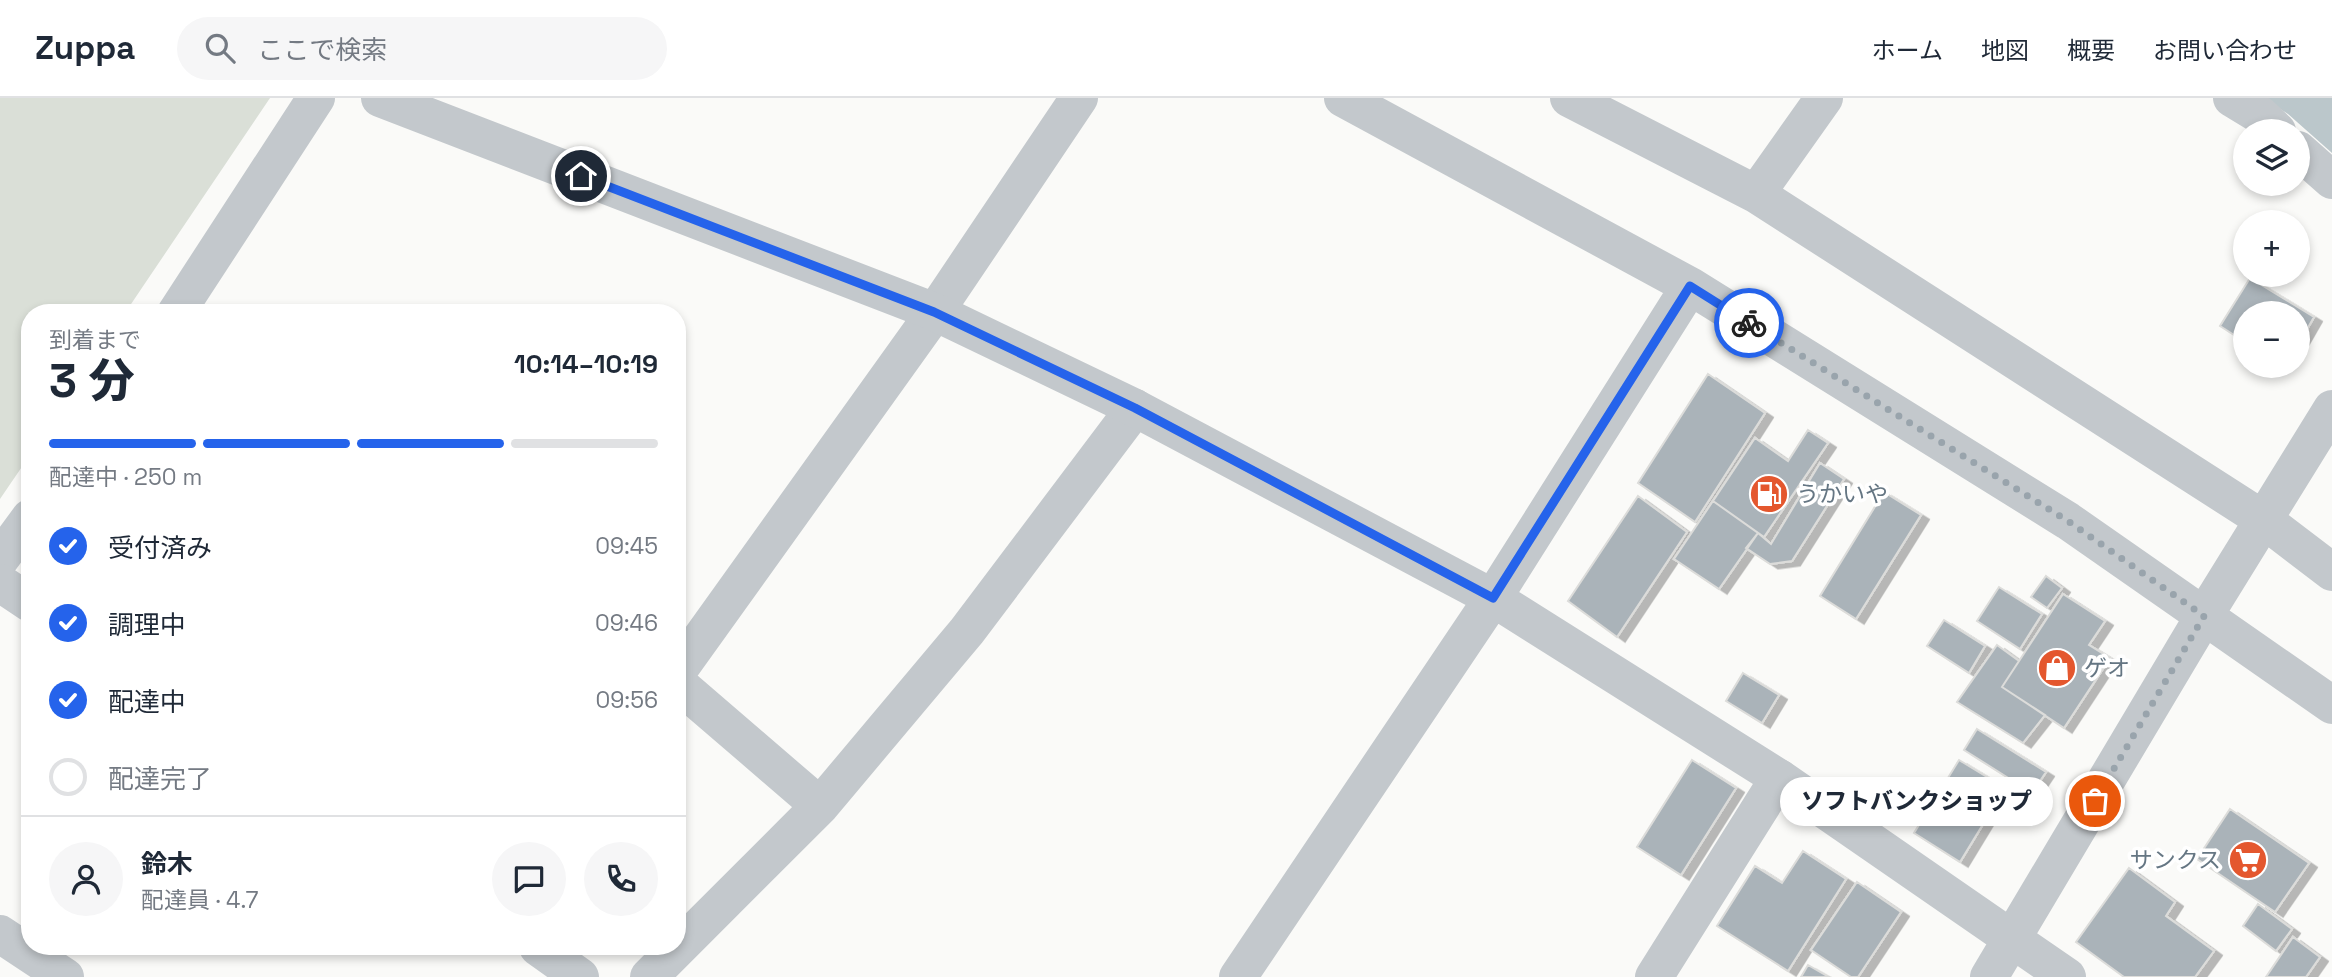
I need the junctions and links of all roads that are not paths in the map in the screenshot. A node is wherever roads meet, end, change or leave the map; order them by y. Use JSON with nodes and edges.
{"nodes":[{"id":1,"x":316,"y":98,"type":"edge"},
{"id":2,"x":380,"y":98,"type":"edge"},
{"id":3,"x":1079,"y":98,"type":"edge"},
{"id":4,"x":1343,"y":98,"type":"edge"},
{"id":5,"x":1569,"y":98,"type":"edge"},
{"id":6,"x":1825,"y":98,"type":"edge"},
{"id":7,"x":2232,"y":98,"type":"edge"},
{"id":8,"x":2263,"y":119,"type":"edge"},
{"id":9,"x":2310,"y":161,"type":"edge"},
{"id":10,"x":2332,"y":180,"type":"edge"},
{"id":11,"x":1756,"y":194,"type":"junction"},
{"id":12,"x":1690,"y":286,"type":"junction"},
{"id":13,"x":182,"y":304,"type":"edge"},
{"id":14,"x":934,"y":312,"type":"junction"},
{"id":15,"x":1135,"y":408,"type":"junction"},
{"id":16,"x":2332,"y":409,"type":"edge"},
{"id":17,"x":2264,"y":520,"type":"junction"},
{"id":18,"x":21,"y":530,"type":"edge"},
{"id":19,"x":0,"y":559,"type":"edge"},
{"id":20,"x":2332,"y":572,"type":"edge"},
{"id":21,"x":0,"y":583,"type":"edge"},
{"id":22,"x":21,"y":597,"type":"edge"},
{"id":23,"x":1493,"y":598,"type":"junction"},
{"id":24,"x":2204,"y":616,"type":"junction"},
{"id":25,"x":686,"y":659,"type":"edge"},
{"id":26,"x":686,"y":690,"type":"edge"},
{"id":27,"x":2332,"y":705,"type":"edge"},
{"id":28,"x":1779,"y":778,"type":"junction"},
{"id":29,"x":820,"y":806,"type":"junction"},
{"id":30,"x":0,"y":934,"type":"edge"},
{"id":31,"x":2012,"y":939,"type":"junction"},
{"id":32,"x":686,"y":940,"type":"edge"},
{"id":33,"x":21,"y":948,"type":"edge"},
{"id":34,"x":32,"y":955,"type":"edge"},
{"id":35,"x":549,"y":955,"type":"edge"},
{"id":36,"x":671,"y":955,"type":"edge"},
{"id":37,"x":65,"y":977,"type":"edge"},
{"id":38,"x":580,"y":977,"type":"edge"},
{"id":39,"x":649,"y":977,"type":"edge"},
{"id":40,"x":1238,"y":977,"type":"edge"},
{"id":41,"x":1654,"y":977,"type":"edge"},
{"id":42,"x":1989,"y":977,"type":"edge"},
{"id":43,"x":2067,"y":977,"type":"edge"}],
"edges":[{"from":1,"to":13,"type":"street"},
{"from":2,"to":14,"type":"street"},
{"from":3,"to":14,"type":"street"},
{"from":4,"to":12,"type":"street"},
{"from":5,"to":11,"type":"street"},
{"from":6,"to":11,"type":"street"},
{"from":7,"to":8,"type":"street"},
{"from":9,"to":10,"type":"street"},
{"from":11,"to":17,"type":"street"},
{"from":12,"to":23,"type":"street"},
{"from":12,"to":24,"type":"street"},
{"from":14,"to":15,"type":"street"},
{"from":14,"to":25,"type":"street"},
{"from":15,"to":23,"type":"street"},
{"from":15,"to":29,"type":"street"},
{"from":16,"to":17,"type":"street"},
{"from":17,"to":20,"type":"street"},
{"from":17,"to":24,"type":"street"},
{"from":18,"to":19,"type":"street"},
{"from":21,"to":22,"type":"street"},
{"from":23,"to":28,"type":"street"},
{"from":23,"to":40,"type":"street"},
{"from":24,"to":27,"type":"street"},
{"from":24,"to":31,"type":"street"},
{"from":26,"to":29,"type":"street"},
{"from":28,"to":31,"type":"street"},
{"from":28,"to":41,"type":"street"},
{"from":29,"to":32,"type":"street"},
{"from":30,"to":33,"type":"street"},
{"from":31,"to":42,"type":"street"},
{"from":31,"to":43,"type":"street"},
{"from":34,"to":37,"type":"street"},
{"from":35,"to":38,"type":"street"},
{"from":36,"to":39,"type":"street"}]}
